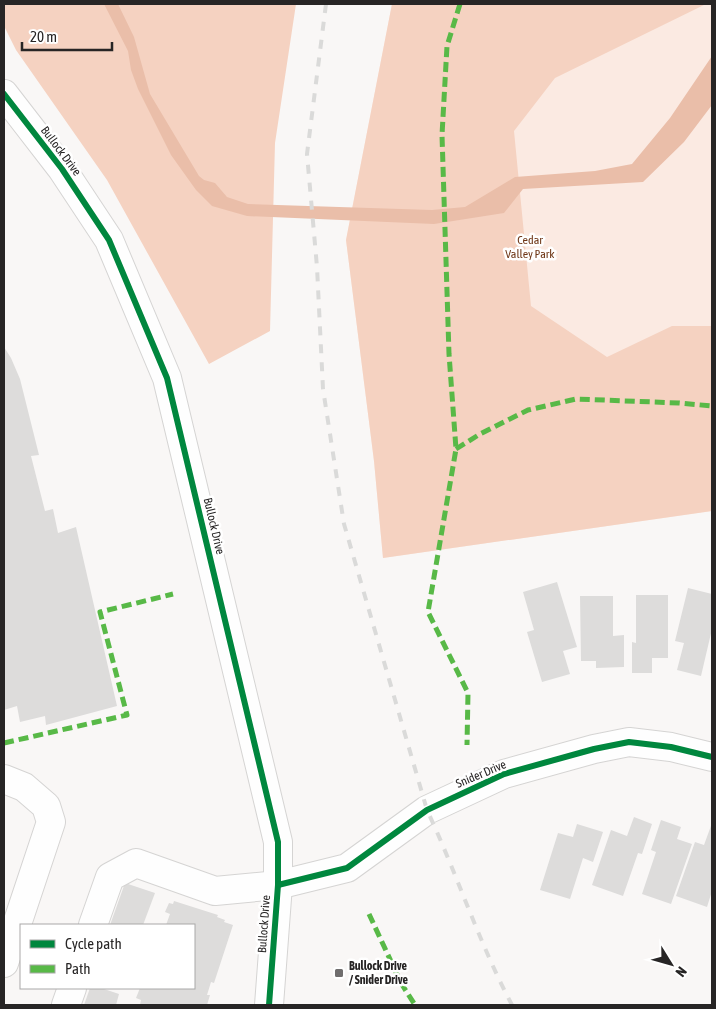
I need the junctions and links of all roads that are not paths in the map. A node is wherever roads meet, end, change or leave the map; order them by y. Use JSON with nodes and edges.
{"nodes":[{"id":1,"x":4,"y":94,"type":"edge"},
{"id":2,"x":712,"y":757,"type":"edge"},
{"id":3,"x":4,"y":779,"type":"edge"},
{"id":4,"x":278,"y":885,"type":"junction"},
{"id":5,"x":93,"y":924,"type":"edge"},
{"id":6,"x":4,"y":963,"type":"edge"},
{"id":7,"x":72,"y":989,"type":"edge"},
{"id":8,"x":66,"y":1005,"type":"edge"},
{"id":9,"x":269,"y":1005,"type":"edge"}],
"edges":[{"from":1,"to":4,"type":"street","name":"Bullock Drive"},
{"from":2,"to":4,"type":"street","name":"Snider Drive"},
{"from":3,"to":6,"type":"street"},
{"from":4,"to":5,"type":"street","name":"Snider Drive"},
{"from":4,"to":9,"type":"street","name":"Bullock Drive"},
{"from":7,"to":8,"type":"street"}]}
